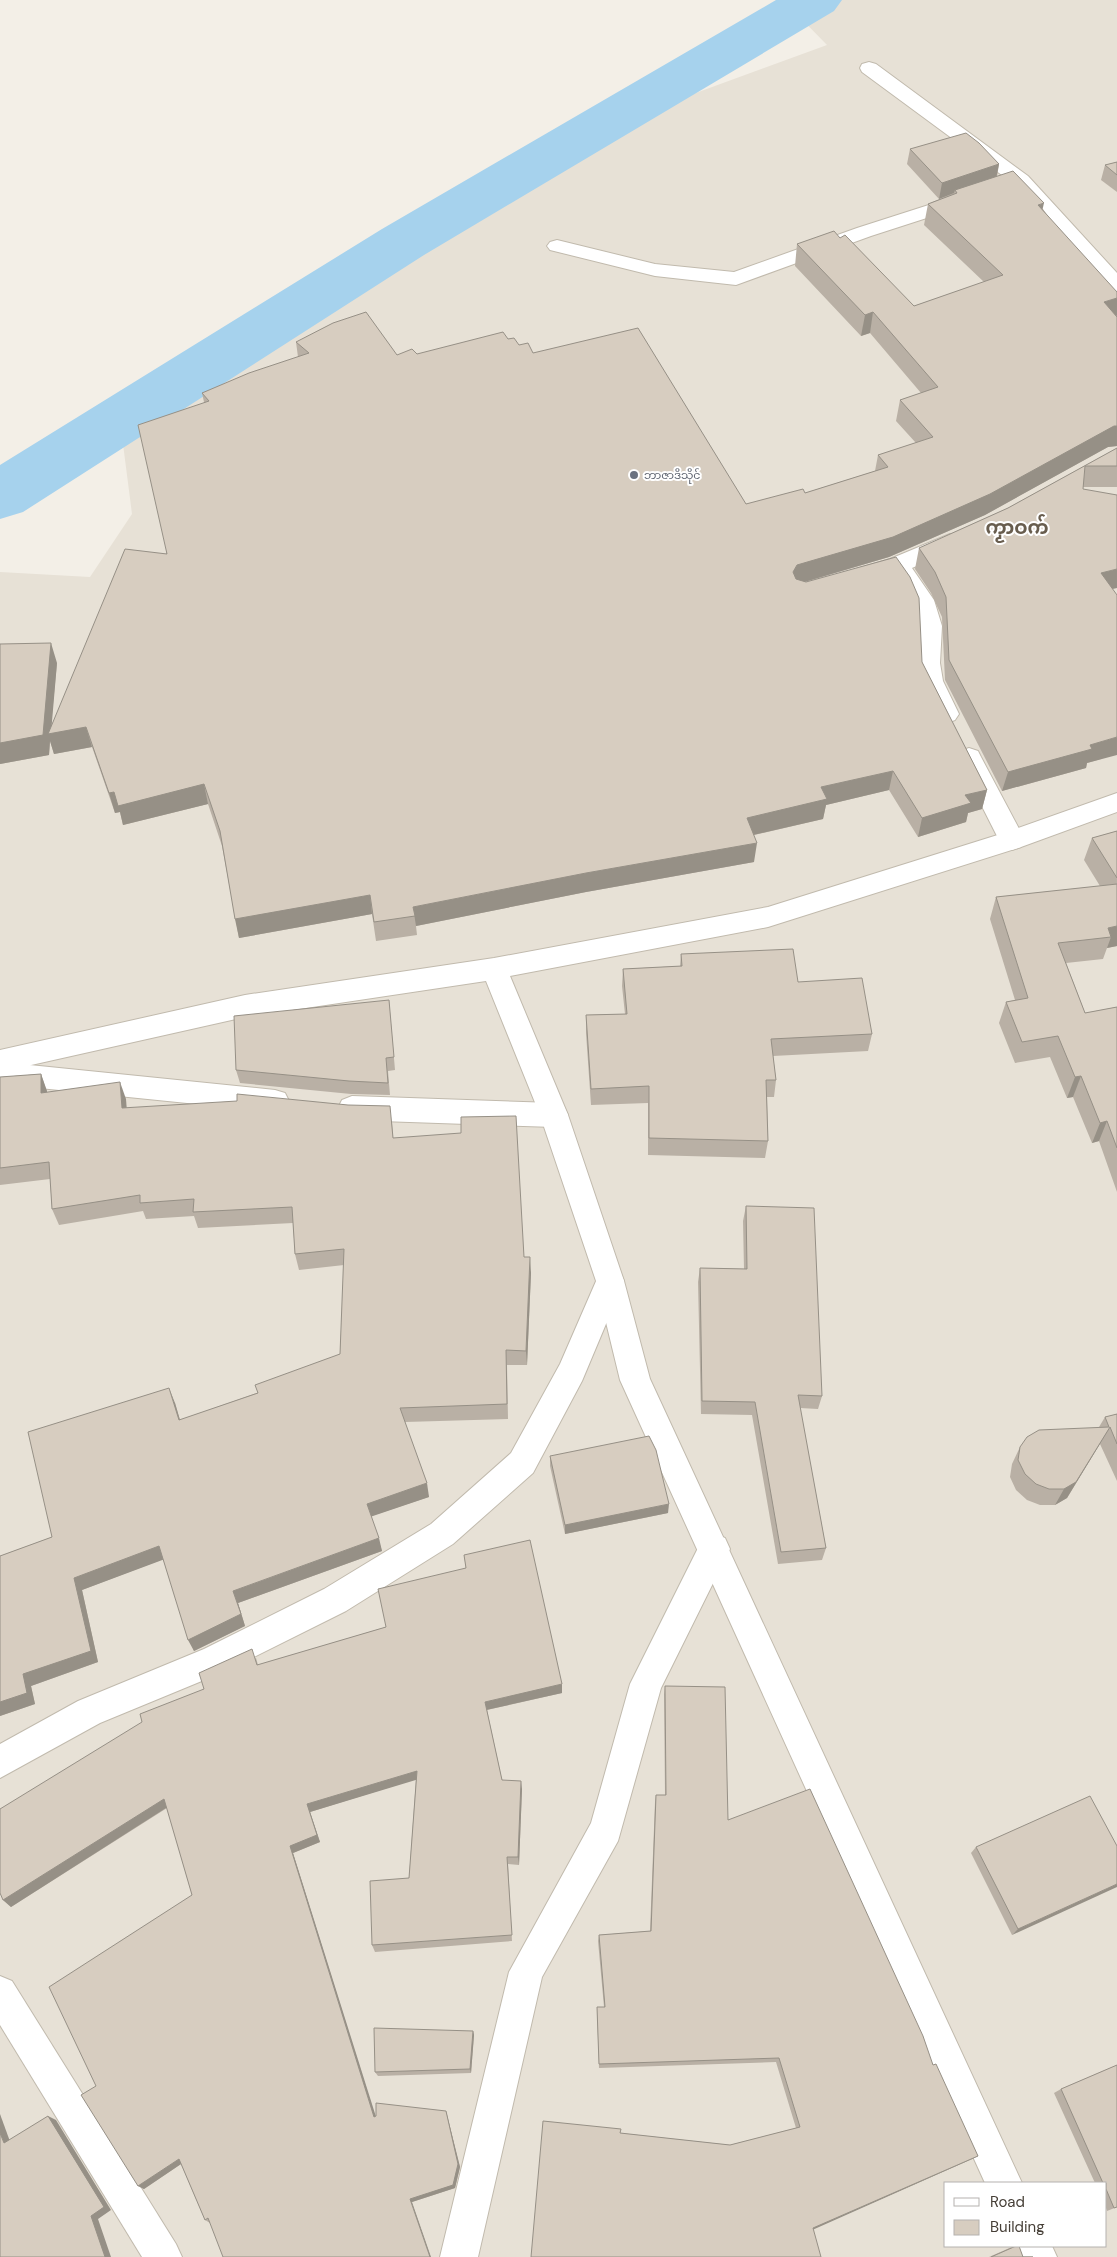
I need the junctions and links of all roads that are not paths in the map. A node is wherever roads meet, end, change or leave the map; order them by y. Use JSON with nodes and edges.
{"nodes":[{"id":1,"x":869,"y":68,"type":"dead end"},
{"id":2,"x":1003,"y":187,"type":"junction"},
{"id":3,"x":557,"y":246,"type":"dead end"},
{"id":4,"x":1117,"y":285,"type":"edge"},
{"id":5,"x":969,"y":533,"type":"edge"},
{"id":6,"x":898,"y":565,"type":"junction"},
{"id":7,"x":841,"y":582,"type":"edge"},
{"id":8,"x":1117,"y":802,"type":"edge"},
{"id":9,"x":1012,"y":840,"type":"junction"},
{"id":10,"x":494,"y":969,"type":"junction"},
{"id":11,"x":0,"y":1061,"type":"edge"},
{"id":12,"x":0,"y":1073,"type":"edge"},
{"id":13,"x":302,"y":1103,"type":"edge"},
{"id":14,"x":331,"y":1106,"type":"edge"},
{"id":15,"x":554,"y":1115,"type":"junction"},
{"id":16,"x":610,"y":1281,"type":"junction"},
{"id":17,"x":714,"y":1549,"type":"junction"},
{"id":18,"x":0,"y":1762,"type":"edge"},
{"id":19,"x":0,"y":1994,"type":"edge"},
{"id":20,"x":1004,"y":2182,"type":"edge"},
{"id":21,"x":163,"y":2257,"type":"edge"},
{"id":22,"x":459,"y":2257,"type":"edge"}],
"edges":[{"from":1,"to":2,"type":"street"},
{"from":2,"to":3,"type":"street"},
{"from":2,"to":4,"type":"street"},
{"from":5,"to":6,"type":"street"},
{"from":6,"to":7,"type":"street"},
{"from":6,"to":9,"type":"street"},
{"from":8,"to":9,"type":"street"},
{"from":9,"to":10,"type":"street"},
{"from":10,"to":11,"type":"street"},
{"from":10,"to":15,"type":"street"},
{"from":12,"to":13,"type":"street"},
{"from":14,"to":15,"type":"street"},
{"from":15,"to":16,"type":"street"},
{"from":16,"to":17,"type":"street"},
{"from":16,"to":18,"type":"street"},
{"from":17,"to":20,"type":"street"},
{"from":17,"to":22,"type":"street"},
{"from":19,"to":21,"type":"street"}]}
